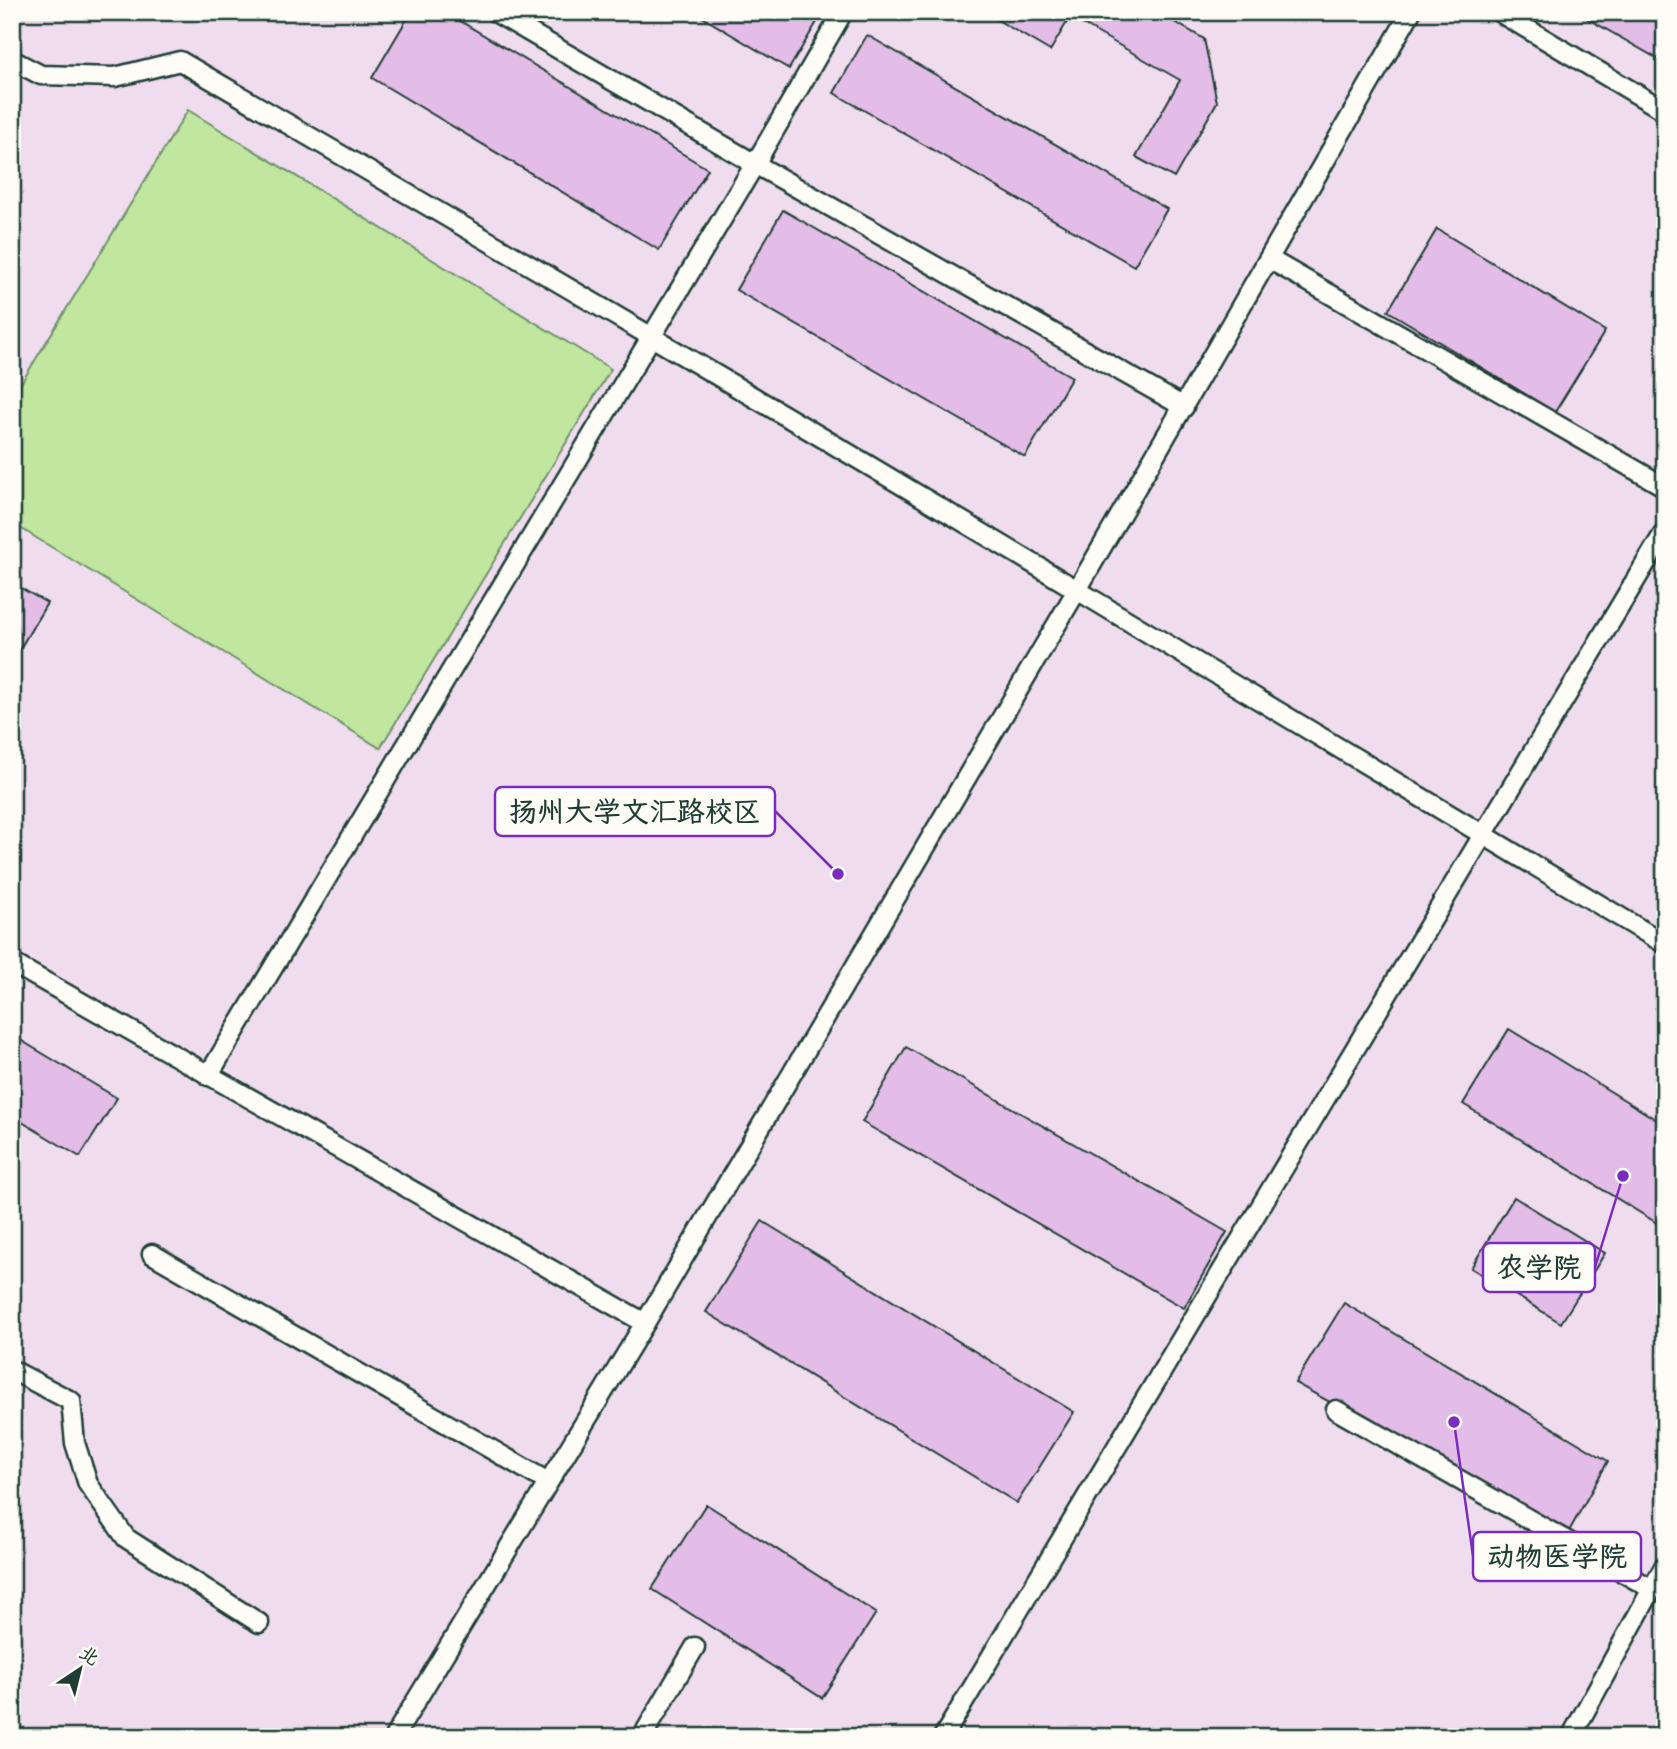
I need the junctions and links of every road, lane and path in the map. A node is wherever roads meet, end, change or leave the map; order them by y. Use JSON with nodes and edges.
{"nodes":[{"id":1,"x":495,"y":12,"type":"edge"},
{"id":2,"x":842,"y":12,"type":"edge"},
{"id":3,"x":1411,"y":12,"type":"edge"},
{"id":4,"x":1499,"y":12,"type":"edge"},
{"id":5,"x":12,"y":60,"type":"edge"},
{"id":6,"x":1665,"y":111,"type":"edge"},
{"id":7,"x":755,"y":164,"type":"junction"},
{"id":8,"x":1269,"y":259,"type":"junction"},
{"id":9,"x":652,"y":337,"type":"junction"},
{"id":10,"x":1184,"y":407,"type":"junction"},
{"id":11,"x":1665,"y":487,"type":"edge"},
{"id":12,"x":1665,"y":531,"type":"edge"},
{"id":13,"x":1077,"y":590,"type":"junction"},
{"id":14,"x":1482,"y":836,"type":"junction"},
{"id":15,"x":1665,"y":944,"type":"edge"},
{"id":16,"x":12,"y":963,"type":"edge"},
{"id":17,"x":208,"y":1076,"type":"junction"},
{"id":18,"x":152,"y":1254,"type":"dead end"},
{"id":19,"x":645,"y":1323,"type":"junction"},
{"id":20,"x":12,"y":1370,"type":"edge"},
{"id":21,"x":1336,"y":1410,"type":"dead end"},
{"id":22,"x":548,"y":1482,"type":"junction"},
{"id":23,"x":1665,"y":1565,"type":"edge"},
{"id":24,"x":1652,"y":1589,"type":"junction"},
{"id":25,"x":259,"y":1623,"type":"dead end"},
{"id":26,"x":695,"y":1647,"type":"dead end"},
{"id":27,"x":394,"y":1737,"type":"edge"},
{"id":28,"x":642,"y":1737,"type":"edge"},
{"id":29,"x":943,"y":1737,"type":"edge"},
{"id":30,"x":1571,"y":1737,"type":"edge"}],
"edges":[{"from":1,"to":7,"type":"lane"},
{"from":2,"to":7,"type":"lane"},
{"from":3,"to":8,"type":"lane"},
{"from":4,"to":6,"type":"lane"},
{"from":5,"to":9,"type":"lane"},
{"from":7,"to":9,"type":"lane"},
{"from":7,"to":10,"type":"lane"},
{"from":8,"to":10,"type":"lane"},
{"from":8,"to":11,"type":"lane"},
{"from":9,"to":13,"type":"lane"},
{"from":9,"to":17,"type":"lane"},
{"from":10,"to":13,"type":"lane"},
{"from":12,"to":14,"type":"lane"},
{"from":13,"to":14,"type":"lane"},
{"from":13,"to":19,"type":"lane"},
{"from":14,"to":15,"type":"lane"},
{"from":14,"to":29,"type":"lane"},
{"from":16,"to":17,"type":"lane"},
{"from":17,"to":19,"type":"lane"},
{"from":18,"to":22,"type":"lane"},
{"from":19,"to":22,"type":"lane"},
{"from":20,"to":25,"type":"lane"},
{"from":21,"to":24,"type":"lane"},
{"from":22,"to":27,"type":"lane"},
{"from":23,"to":24,"type":"lane"},
{"from":24,"to":30,"type":"lane"},
{"from":26,"to":28,"type":"lane"}]}
